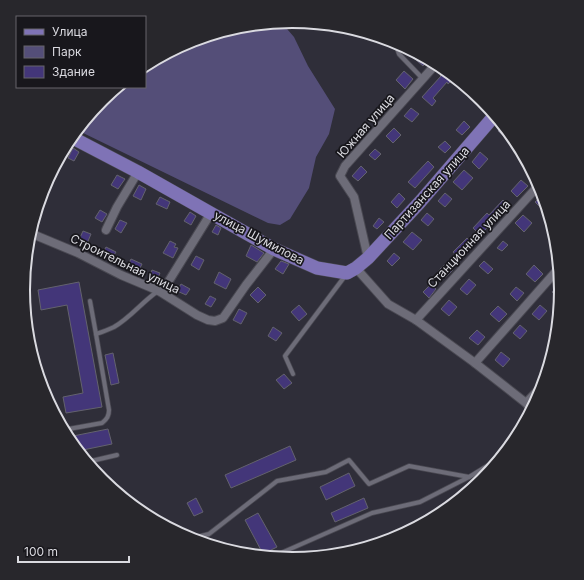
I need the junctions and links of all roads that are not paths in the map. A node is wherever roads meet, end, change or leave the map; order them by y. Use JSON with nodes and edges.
{"nodes":[{"id":1,"x":398,"y":51,"type":"edge"},
{"id":2,"x":432,"y":68,"type":"edge"},
{"id":3,"x":423,"y":79,"type":"junction"},
{"id":4,"x":491,"y":120,"type":"edge"},
{"id":5,"x":77,"y":140,"type":"edge"},
{"id":6,"x":138,"y":172,"type":"junction"},
{"id":7,"x":534,"y":190,"type":"edge"},
{"id":8,"x":211,"y":213,"type":"junction"},
{"id":9,"x":106,"y":230,"type":"dead end"},
{"id":10,"x":36,"y":235,"type":"edge"},
{"id":11,"x":274,"y":249,"type":"junction"},
{"id":12,"x":368,"y":258,"type":"junction"},
{"id":13,"x":352,"y":271,"type":"junction"},
{"id":14,"x":553,"y":275,"type":"edge"},
{"id":15,"x":159,"y":291,"type":"junction"},
{"id":16,"x":90,"y":301,"type":"dead end"},
{"id":17,"x":416,"y":320,"type":"junction"},
{"id":18,"x":96,"y":334,"type":"junction"},
{"id":19,"x":475,"y":363,"type":"junction"},
{"id":20,"x":293,"y":374,"type":"dead end"},
{"id":21,"x":530,"y":398,"type":"edge"},
{"id":22,"x":526,"y":403,"type":"joint"},
{"id":23,"x":70,"y":429,"type":"edge"},
{"id":24,"x":117,"y":455,"type":"dead end"},
{"id":25,"x":93,"y":460,"type":"edge"},
{"id":26,"x":485,"y":467,"type":"edge"},
{"id":27,"x":468,"y":477,"type":"junction"},
{"id":28,"x":202,"y":536,"type":"edge"},
{"id":29,"x":284,"y":552,"type":"edge"}],
"edges":[{"from":1,"to":3,"type":"lane"},
{"from":2,"to":3,"type":"street","name":"Южная улица"},
{"from":3,"to":12,"type":"street","name":"Южная улица"},
{"from":4,"to":12,"type":"main road","name":"Партизанская улица"},
{"from":5,"to":6,"type":"main road","name":"улица Шумилова"},
{"from":6,"to":8,"type":"main road","name":"улица Шумилова"},
{"from":6,"to":9,"type":"street"},
{"from":7,"to":17,"type":"street","name":"Станционная улица"},
{"from":8,"to":11,"type":"main road","name":"улица Шумилова"},
{"from":8,"to":15,"type":"street"},
{"from":10,"to":15,"type":"street","name":"Строительная улица"},
{"from":11,"to":13,"type":"main road","name":"улица Шумилова"},
{"from":11,"to":15,"type":"street","name":"Строительная улица"},
{"from":12,"to":13,"type":"main road","name":"Партизанская улица"},
{"from":13,"to":17,"type":"street"},
{"from":13,"to":20,"type":"lane"},
{"from":14,"to":19,"type":"street"},
{"from":15,"to":18,"type":"lane"},
{"from":16,"to":18,"type":"lane"},
{"from":17,"to":19,"type":"street"},
{"from":18,"to":23,"type":"lane"},
{"from":19,"to":22,"type":"street"},
{"from":21,"to":22,"type":"street"},
{"from":24,"to":25,"type":"lane"},
{"from":26,"to":27,"type":"lane"},
{"from":27,"to":28,"type":"lane"},
{"from":27,"to":29,"type":"lane"}]}
